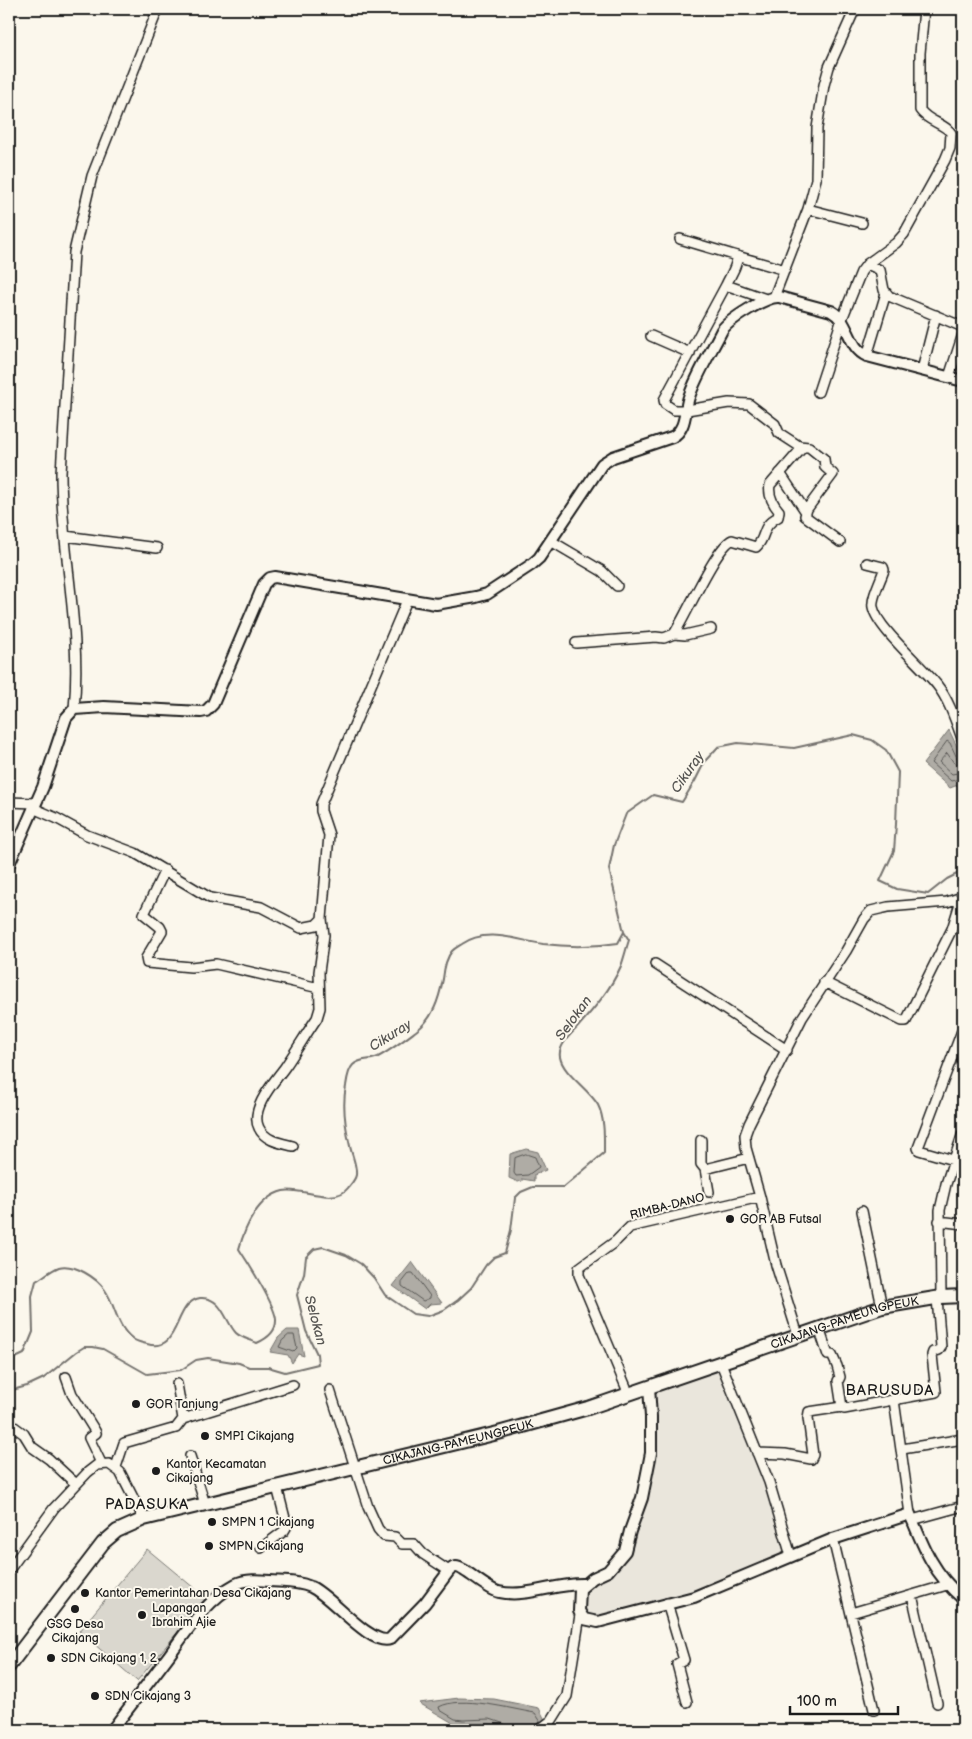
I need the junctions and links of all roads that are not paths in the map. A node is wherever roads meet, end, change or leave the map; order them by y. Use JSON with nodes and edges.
{"nodes":[{"id":1,"x":158,"y":9,"type":"edge"},
{"id":2,"x":855,"y":9,"type":"edge"},
{"id":3,"x":924,"y":9,"type":"edge"},
{"id":4,"x":808,"y":209,"type":"junction"},
{"id":5,"x":862,"y":223,"type":"dead end"},
{"id":6,"x":680,"y":239,"type":"dead end"},
{"id":7,"x":736,"y":256,"type":"junction"},
{"id":8,"x":867,"y":264,"type":"junction"},
{"id":9,"x":785,"y":270,"type":"junction"},
{"id":10,"x":726,"y":285,"type":"junction"},
{"id":11,"x":886,"y":293,"type":"junction"},
{"id":12,"x":770,"y":298,"type":"junction"},
{"id":13,"x":936,"y":316,"type":"junction"},
{"id":14,"x":842,"y":319,"type":"junction"},
{"id":15,"x":963,"y":327,"type":"edge"},
{"id":16,"x":963,"y":334,"type":"edge"},
{"id":17,"x":651,"y":336,"type":"dead end"},
{"id":18,"x":690,"y":353,"type":"junction"},
{"id":19,"x":867,"y":356,"type":"junction"},
{"id":20,"x":922,"y":370,"type":"junction"},
{"id":21,"x":949,"y":377,"type":"junction"},
{"id":22,"x":963,"y":381,"type":"edge"},
{"id":23,"x":818,"y":392,"type":"dead end"},
{"id":24,"x":687,"y":410,"type":"junction"},
{"id":25,"x":803,"y":447,"type":"junction"},
{"id":26,"x":780,"y":473,"type":"junction"},
{"id":27,"x":806,"y":512,"type":"junction"},
{"id":28,"x":64,"y":536,"type":"junction"},
{"id":29,"x":550,"y":541,"type":"junction"},
{"id":30,"x":840,"y":542,"type":"dead end"},
{"id":31,"x":157,"y":548,"type":"dead end"},
{"id":32,"x":867,"y":563,"type":"dead end"},
{"id":33,"x":617,"y":586,"type":"dead end"},
{"id":34,"x":407,"y":600,"type":"junction"},
{"id":35,"x":711,"y":629,"type":"dead end"},
{"id":36,"x":674,"y":634,"type":"junction"},
{"id":37,"x":576,"y":643,"type":"dead end"},
{"id":38,"x":74,"y":708,"type":"junction"},
{"id":39,"x":963,"y":741,"type":"edge"},
{"id":40,"x":9,"y":802,"type":"edge"},
{"id":41,"x":34,"y":806,"type":"junction"},
{"id":42,"x":9,"y":864,"type":"edge"},
{"id":43,"x":165,"y":870,"type":"junction"},
{"id":44,"x":963,"y":895,"type":"edge"},
{"id":45,"x":322,"y":919,"type":"junction"},
{"id":46,"x":656,"y":964,"type":"dead end"},
{"id":47,"x":824,"y":982,"type":"junction"},
{"id":48,"x":319,"y":988,"type":"junction"},
{"id":49,"x":963,"y":1028,"type":"edge"},
{"id":50,"x":787,"y":1050,"type":"junction"},
{"id":51,"x":963,"y":1133,"type":"edge"},
{"id":52,"x":701,"y":1140,"type":"dead end"},
{"id":53,"x":292,"y":1146,"type":"dead end"},
{"id":54,"x":749,"y":1158,"type":"junction"},
{"id":55,"x":953,"y":1160,"type":"junction"},
{"id":56,"x":705,"y":1169,"type":"junction"},
{"id":57,"x":709,"y":1192,"type":"dead end"},
{"id":58,"x":760,"y":1197,"type":"junction"},
{"id":59,"x":862,"y":1212,"type":"dead end"},
{"id":60,"x":939,"y":1221,"type":"junction"},
{"id":61,"x":963,"y":1224,"type":"edge"},
{"id":62,"x":963,"y":1296,"type":"edge"},
{"id":63,"x":939,"y":1297,"type":"junction"},
{"id":64,"x":882,"y":1307,"type":"junction"},
{"id":65,"x":819,"y":1328,"type":"junction"},
{"id":66,"x":798,"y":1335,"type":"junction"},
{"id":67,"x":721,"y":1363,"type":"junction"},
{"id":68,"x":66,"y":1377,"type":"dead end"},
{"id":69,"x":177,"y":1384,"type":"dead end"},
{"id":70,"x":293,"y":1385,"type":"dead end"},
{"id":71,"x":649,"y":1387,"type":"junction"},
{"id":72,"x":330,"y":1390,"type":"dead end"},
{"id":73,"x":627,"y":1395,"type":"junction"},
{"id":74,"x":894,"y":1400,"type":"junction"},
{"id":75,"x":842,"y":1407,"type":"junction"},
{"id":76,"x":184,"y":1420,"type":"junction"},
{"id":77,"x":9,"y":1423,"type":"edge"},
{"id":78,"x":963,"y":1440,"type":"edge"},
{"id":79,"x":902,"y":1449,"type":"junction"},
{"id":80,"x":757,"y":1453,"type":"junction"},
{"id":81,"x":190,"y":1456,"type":"dead end"},
{"id":82,"x":101,"y":1463,"type":"junction"},
{"id":83,"x":116,"y":1467,"type":"junction"},
{"id":84,"x":356,"y":1468,"type":"junction"},
{"id":85,"x":76,"y":1484,"type":"junction"},
{"id":86,"x":277,"y":1487,"type":"junction"},
{"id":87,"x":205,"y":1504,"type":"junction"},
{"id":88,"x":963,"y":1506,"type":"edge"},
{"id":89,"x":911,"y":1517,"type":"junction"},
{"id":90,"x":144,"y":1519,"type":"junction"},
{"id":91,"x":833,"y":1539,"type":"junction"},
{"id":92,"x":261,"y":1548,"type":"dead end"},
{"id":93,"x":791,"y":1556,"type":"junction"},
{"id":94,"x":9,"y":1570,"type":"edge"},
{"id":95,"x":449,"y":1571,"type":"junction"},
{"id":96,"x":584,"y":1584,"type":"junction"},
{"id":97,"x":947,"y":1585,"type":"junction"},
{"id":98,"x":912,"y":1595,"type":"junction"},
{"id":99,"x":963,"y":1599,"type":"edge"},
{"id":100,"x":667,"y":1604,"type":"junction"},
{"id":101,"x":851,"y":1613,"type":"junction"},
{"id":102,"x":580,"y":1615,"type":"junction"},
{"id":103,"x":9,"y":1666,"type":"edge"},
{"id":104,"x":688,"y":1702,"type":"dead end"},
{"id":105,"x":937,"y":1703,"type":"dead end"},
{"id":106,"x":874,"y":1710,"type":"dead end"},
{"id":107,"x":112,"y":1730,"type":"edge"},
{"id":108,"x":539,"y":1730,"type":"edge"}],
"edges":[{"from":1,"to":28,"type":"street"},
{"from":2,"to":4,"type":"street"},
{"from":3,"to":8,"type":"street"},
{"from":4,"to":5,"type":"street"},
{"from":4,"to":9,"type":"street"},
{"from":6,"to":7,"type":"street"},
{"from":7,"to":9,"type":"street"},
{"from":7,"to":10,"type":"street"},
{"from":8,"to":11,"type":"street"},
{"from":8,"to":14,"type":"street"},
{"from":9,"to":12,"type":"street"},
{"from":10,"to":12,"type":"street"},
{"from":10,"to":18,"type":"street"},
{"from":11,"to":13,"type":"street"},
{"from":11,"to":19,"type":"street"},
{"from":12,"to":14,"type":"street"},
{"from":12,"to":24,"type":"street"},
{"from":13,"to":15,"type":"street"},
{"from":13,"to":20,"type":"street"},
{"from":14,"to":19,"type":"street"},
{"from":14,"to":23,"type":"street"},
{"from":16,"to":21,"type":"street"},
{"from":17,"to":18,"type":"street"},
{"from":18,"to":24,"type":"street"},
{"from":19,"to":20,"type":"street"},
{"from":20,"to":21,"type":"street"},
{"from":21,"to":22,"type":"street"},
{"from":24,"to":25,"type":"street"},
{"from":24,"to":29,"type":"street"},
{"from":25,"to":26,"type":"street"},
{"from":25,"to":27,"type":"street"},
{"from":26,"to":27,"type":"street"},
{"from":26,"to":36,"type":"street"},
{"from":27,"to":30,"type":"street"},
{"from":28,"to":31,"type":"street"},
{"from":28,"to":38,"type":"street"},
{"from":29,"to":33,"type":"street"},
{"from":29,"to":34,"type":"street"},
{"from":32,"to":39,"type":"street"},
{"from":34,"to":38,"type":"street"},
{"from":34,"to":45,"type":"street"},
{"from":35,"to":36,"type":"street"},
{"from":36,"to":37,"type":"street"},
{"from":38,"to":41,"type":"street"},
{"from":40,"to":41,"type":"street"},
{"from":41,"to":42,"type":"street"},
{"from":41,"to":43,"type":"street"},
{"from":43,"to":45,"type":"street"},
{"from":43,"to":48,"type":"street"},
{"from":44,"to":47,"type":"street"},
{"from":44,"to":47,"type":"street"},
{"from":45,"to":48,"type":"street"},
{"from":46,"to":50,"type":"street"},
{"from":47,"to":50,"type":"street"},
{"from":48,"to":53,"type":"street"},
{"from":49,"to":55,"type":"street"},
{"from":50,"to":54,"type":"street"},
{"from":51,"to":55,"type":"street"},
{"from":52,"to":56,"type":"street"},
{"from":54,"to":56,"type":"street"},
{"from":54,"to":58,"type":"street"},
{"from":55,"to":60,"type":"street"},
{"from":56,"to":57,"type":"street"},
{"from":58,"to":66,"type":"street"},
{"from":58,"to":73,"type":"street","name":"RIMBA-DANO"},
{"from":59,"to":64,"type":"street"},
{"from":60,"to":61,"type":"street"},
{"from":60,"to":63,"type":"street"},
{"from":62,"to":63,"type":"main road","name":"CIKAJANG-PAMEUNGPEUK"},
{"from":63,"to":64,"type":"main road","name":"CIKAJANG-PAMEUNGPEUK"},
{"from":63,"to":74,"type":"street"},
{"from":64,"to":65,"type":"main road","name":"CIKAJANG-PAMEUNGPEUK"},
{"from":65,"to":66,"type":"main road","name":"CIKAJANG-PAMEUNGPEUK"},
{"from":65,"to":75,"type":"street"},
{"from":66,"to":67,"type":"main road","name":"CIKAJANG-PAMEUNGPEUK"},
{"from":67,"to":71,"type":"main road","name":"CIKAJANG-PAMEUNGPEUK"},
{"from":67,"to":80,"type":"street"},
{"from":68,"to":82,"type":"street"},
{"from":69,"to":76,"type":"street"},
{"from":70,"to":76,"type":"street"},
{"from":71,"to":73,"type":"main road","name":"CIKAJANG-PAMEUNGPEUK"},
{"from":71,"to":96,"type":"street"},
{"from":72,"to":84,"type":"street"},
{"from":73,"to":84,"type":"main road","name":"CIKAJANG-PAMEUNGPEUK"},
{"from":74,"to":75,"type":"street"},
{"from":74,"to":79,"type":"street"},
{"from":75,"to":80,"type":"street"},
{"from":76,"to":83,"type":"street"},
{"from":77,"to":85,"type":"street"},
{"from":78,"to":79,"type":"street"},
{"from":79,"to":89,"type":"street"},
{"from":80,"to":93,"type":"street"},
{"from":81,"to":87,"type":"street"},
{"from":82,"to":83,"type":"street"},
{"from":82,"to":85,"type":"street"},
{"from":83,"to":90,"type":"street"},
{"from":84,"to":86,"type":"main road","name":"CIKAJANG-PAMEUNGPEUK"},
{"from":84,"to":95,"type":"street"},
{"from":85,"to":94,"type":"street"},
{"from":86,"to":87,"type":"main road","name":"CIKAJANG-PAMEUNGPEUK"},
{"from":86,"to":92,"type":"street"},
{"from":87,"to":90,"type":"main road","name":"CIKAJANG-PAMEUNGPEUK"},
{"from":88,"to":89,"type":"street"},
{"from":89,"to":91,"type":"street"},
{"from":89,"to":97,"type":"street"},
{"from":90,"to":103,"type":"main road","name":"CIKAJANG-PAMEUNGPEUK"},
{"from":91,"to":93,"type":"street"},
{"from":91,"to":101,"type":"street"},
{"from":93,"to":100,"type":"street"},
{"from":95,"to":96,"type":"street"},
{"from":95,"to":107,"type":"street"},
{"from":96,"to":102,"type":"street"},
{"from":97,"to":98,"type":"street"},
{"from":97,"to":99,"type":"street"},
{"from":98,"to":101,"type":"street"},
{"from":98,"to":105,"type":"street"},
{"from":100,"to":102,"type":"street"},
{"from":100,"to":104,"type":"street"},
{"from":101,"to":106,"type":"street"},
{"from":102,"to":108,"type":"street"}]}
